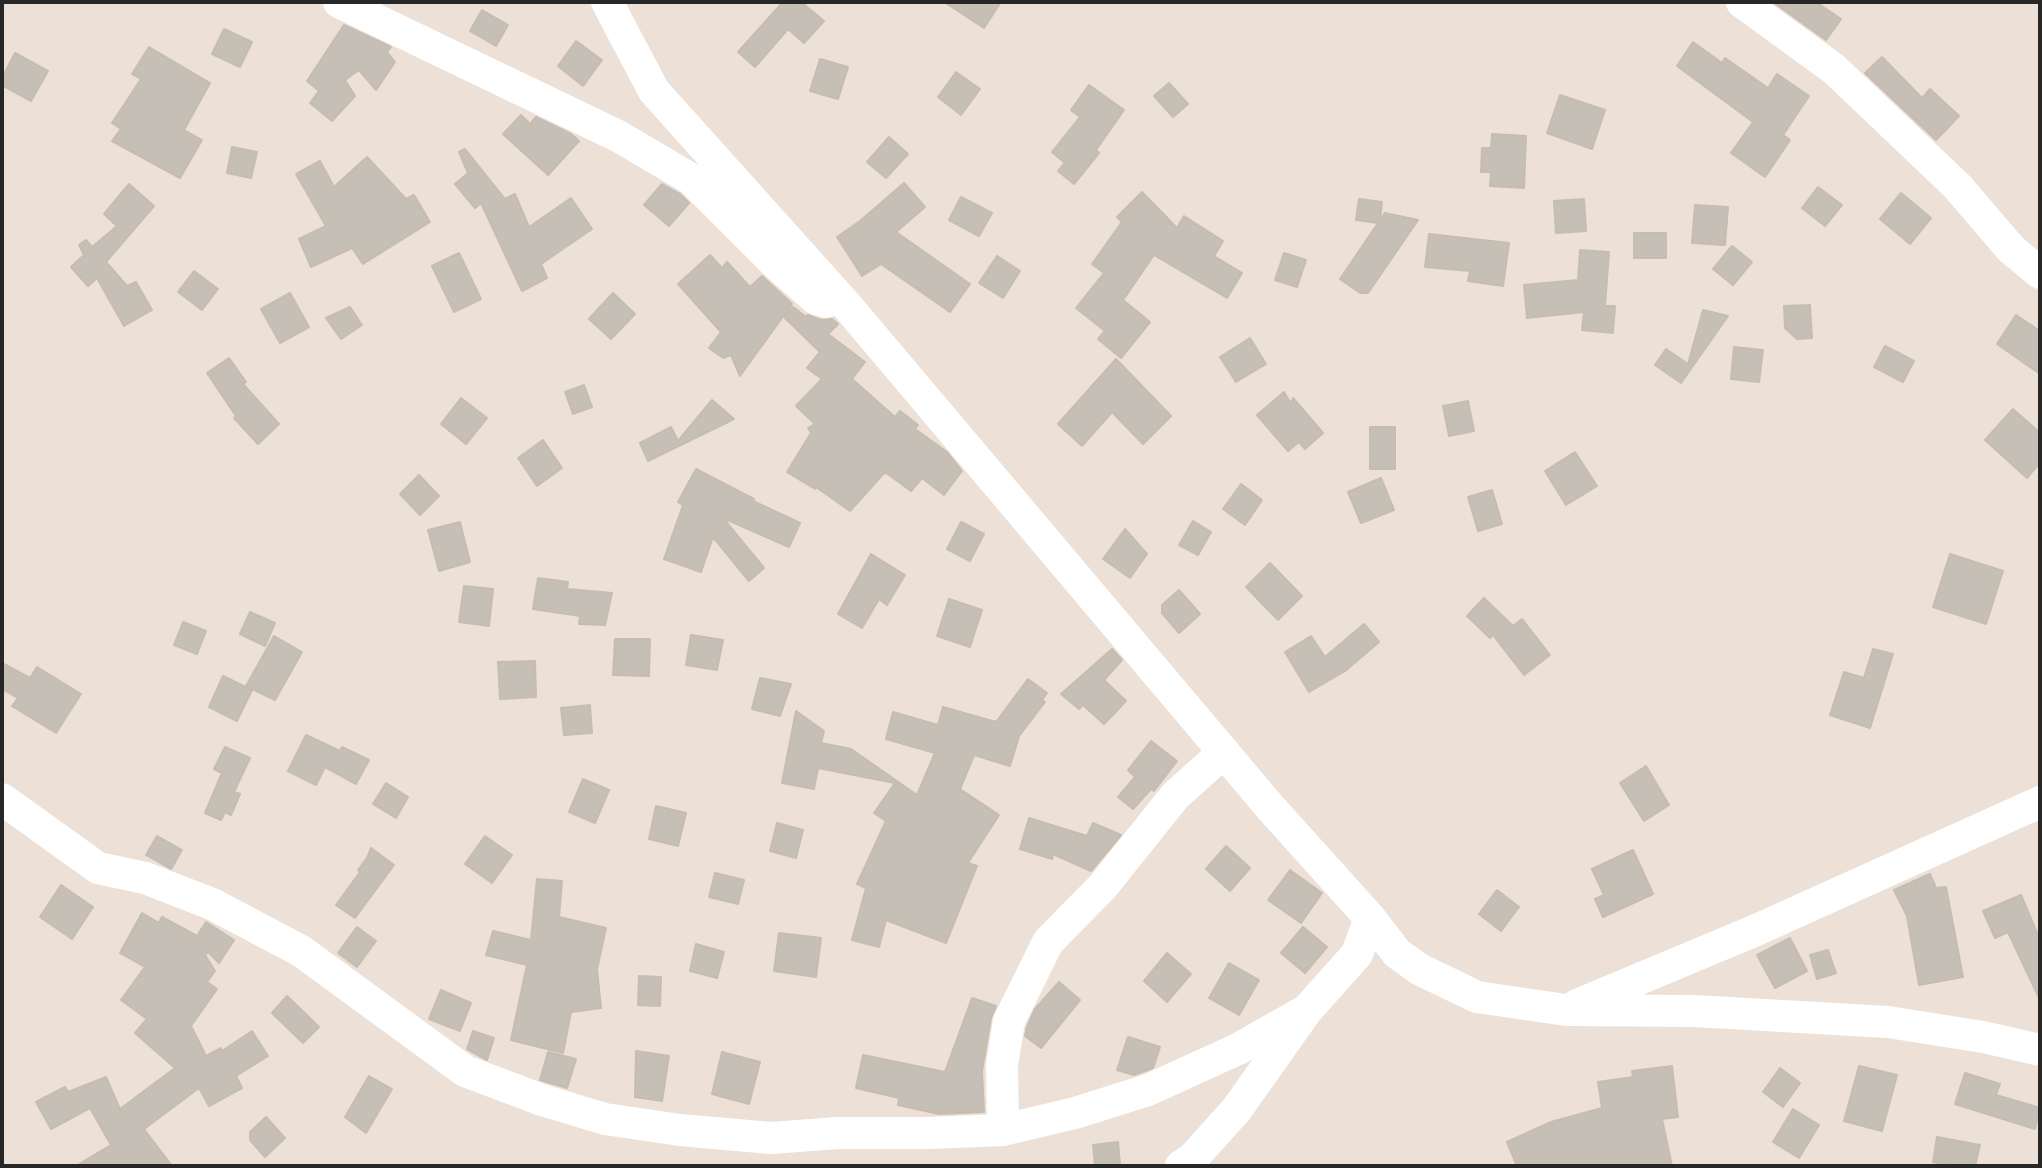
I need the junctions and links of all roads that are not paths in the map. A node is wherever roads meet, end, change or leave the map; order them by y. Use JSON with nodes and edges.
{"nodes":[{"id":1,"x":339,"y":2,"type":"edge"},
{"id":2,"x":607,"y":2,"type":"edge"},
{"id":3,"x":1742,"y":2,"type":"edge"},
{"id":4,"x":2040,"y":273,"type":"edge"},
{"id":5,"x":848,"y":307,"type":"junction"},
{"id":6,"x":1224,"y":752,"type":"junction"},
{"id":7,"x":2,"y":799,"type":"edge"},
{"id":8,"x":2040,"y":802,"type":"edge"},
{"id":9,"x":1370,"y":918,"type":"junction"},
{"id":10,"x":1307,"y":1010,"type":"junction"},
{"id":11,"x":1566,"y":1010,"type":"junction"},
{"id":12,"x":2040,"y":1050,"type":"edge"},
{"id":13,"x":1003,"y":1130,"type":"junction"},
{"id":14,"x":1181,"y":1166,"type":"edge"}],
"edges":[{"from":1,"to":5,"type":"street"},
{"from":2,"to":5,"type":"street"},
{"from":3,"to":4,"type":"street"},
{"from":5,"to":6,"type":"street"},
{"from":6,"to":9,"type":"street"},
{"from":6,"to":13,"type":"street"},
{"from":7,"to":13,"type":"street"},
{"from":8,"to":11,"type":"street"},
{"from":9,"to":10,"type":"street"},
{"from":9,"to":11,"type":"street"},
{"from":10,"to":13,"type":"street"},
{"from":10,"to":14,"type":"street"},
{"from":11,"to":12,"type":"street"}]}
